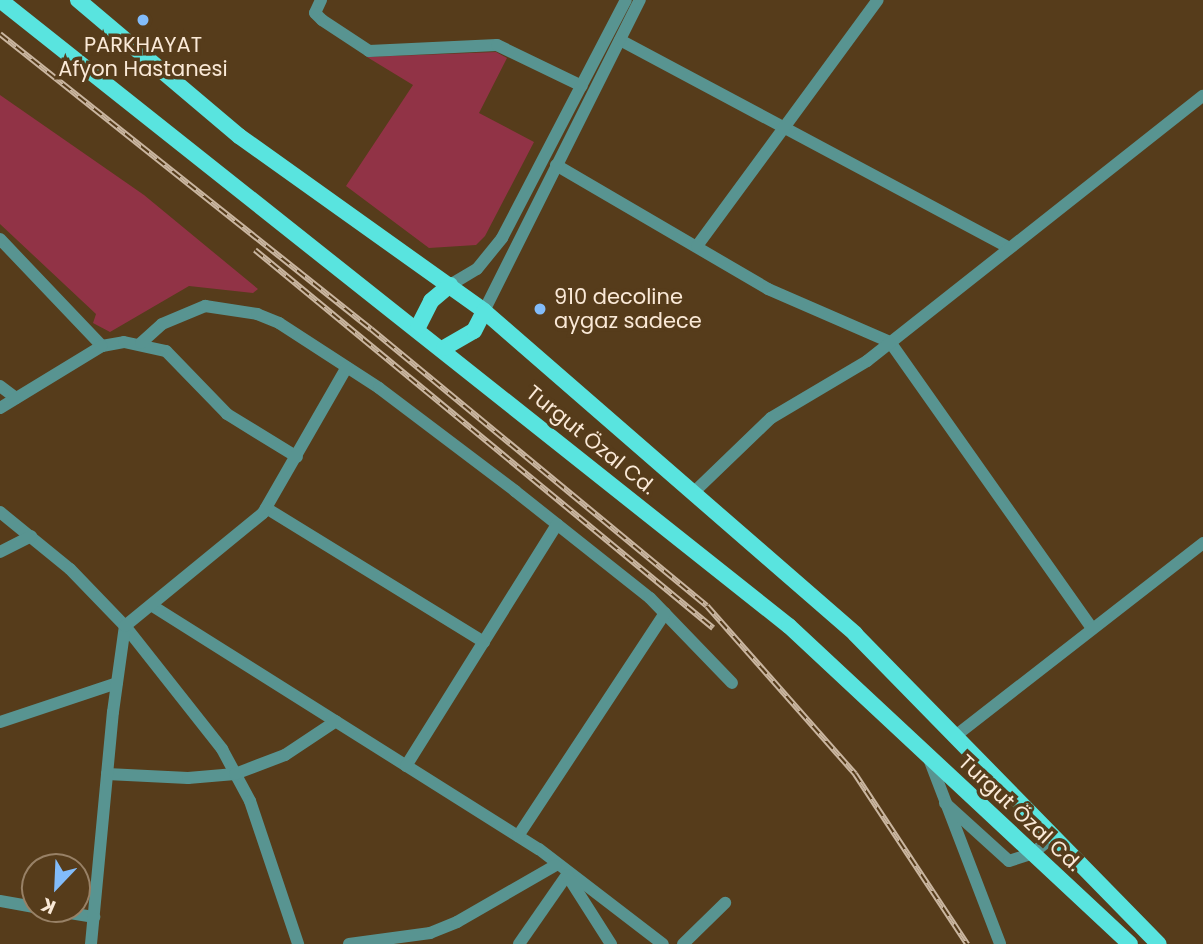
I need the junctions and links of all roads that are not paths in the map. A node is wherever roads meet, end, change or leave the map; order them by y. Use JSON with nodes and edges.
{"nodes":[{"id":1,"x":0,"y":0,"type":"edge"},
{"id":2,"x":78,"y":0,"type":"edge"},
{"id":3,"x":321,"y":0,"type":"edge"},
{"id":4,"x":626,"y":0,"type":"edge"},
{"id":5,"x":640,"y":0,"type":"edge"},
{"id":6,"x":878,"y":0,"type":"edge"},
{"id":7,"x":620,"y":40,"type":"junction"},
{"id":8,"x":582,"y":86,"type":"junction"},
{"id":9,"x":1203,"y":96,"type":"edge"},
{"id":10,"x":782,"y":128,"type":"junction"},
{"id":11,"x":556,"y":165,"type":"junction"},
{"id":12,"x":0,"y":239,"type":"edge"},
{"id":13,"x":697,"y":246,"type":"junction"},
{"id":14,"x":1007,"y":247,"type":"junction"},
{"id":15,"x":450,"y":285,"type":"junction"},
{"id":16,"x":484,"y":312,"type":"junction"},
{"id":17,"x":418,"y":327,"type":"junction"},
{"id":18,"x":890,"y":342,"type":"junction"},
{"id":19,"x":141,"y":343,"type":"junction"},
{"id":20,"x":102,"y":346,"type":"junction"},
{"id":21,"x":443,"y":348,"type":"junction"},
{"id":22,"x":347,"y":367,"type":"junction"},
{"id":23,"x":0,"y":386,"type":"edge"},
{"id":24,"x":16,"y":398,"type":"junction"},
{"id":25,"x":0,"y":408,"type":"edge"},
{"id":26,"x":298,"y":457,"type":"junction"},
{"id":27,"x":693,"y":494,"type":"junction"},
{"id":28,"x":266,"y":508,"type":"junction"},
{"id":29,"x":0,"y":512,"type":"edge"},
{"id":30,"x":557,"y":524,"type":"junction"},
{"id":31,"x":31,"y":536,"type":"junction"},
{"id":32,"x":1203,"y":542,"type":"edge"},
{"id":33,"x":0,"y":552,"type":"edge"},
{"id":34,"x":151,"y":605,"type":"junction"},
{"id":35,"x":665,"y":613,"type":"junction"},
{"id":36,"x":125,"y":626,"type":"junction"},
{"id":37,"x":1092,"y":628,"type":"junction"},
{"id":38,"x":484,"y":642,"type":"junction"},
{"id":39,"x":117,"y":683,"type":"junction"},
{"id":40,"x":732,"y":683,"type":"dead end"},
{"id":41,"x":336,"y":721,"type":"junction"},
{"id":42,"x":0,"y":722,"type":"edge"},
{"id":43,"x":954,"y":737,"type":"junction"},
{"id":44,"x":928,"y":756,"type":"junction"},
{"id":45,"x":406,"y":766,"type":"junction"},
{"id":46,"x":235,"y":774,"type":"junction"},
{"id":47,"x":107,"y":775,"type":"junction"},
{"id":48,"x":943,"y":800,"type":"junction"},
{"id":49,"x":518,"y":836,"type":"junction"},
{"id":50,"x":1053,"y":837,"type":"junction"},
{"id":51,"x":1033,"y":853,"type":"junction"},
{"id":52,"x":556,"y":865,"type":"junction"},
{"id":53,"x":567,"y":875,"type":"junction"},
{"id":54,"x":0,"y":901,"type":"edge"},
{"id":55,"x":725,"y":903,"type":"dead end"},
{"id":56,"x":21,"y":905,"type":"edge"},
{"id":57,"x":91,"y":916,"type":"edge"},
{"id":58,"x":94,"y":917,"type":"junction"},
{"id":59,"x":91,"y":944,"type":"edge"},
{"id":60,"x":298,"y":944,"type":"edge"},
{"id":61,"x":349,"y":944,"type":"edge"},
{"id":62,"x":519,"y":944,"type":"edge"},
{"id":63,"x":611,"y":944,"type":"edge"},
{"id":64,"x":663,"y":944,"type":"edge"},
{"id":65,"x":683,"y":944,"type":"edge"},
{"id":66,"x":1000,"y":944,"type":"edge"},
{"id":67,"x":1130,"y":944,"type":"edge"},
{"id":68,"x":1159,"y":944,"type":"edge"}],
"edges":[{"from":1,"to":17,"type":"main road","name":"Turgut Özal Cd."},
{"from":2,"to":15,"type":"main road","name":"Turgut Özal Cd."},
{"from":3,"to":8,"type":"street"},
{"from":4,"to":8,"type":"street"},
{"from":5,"to":7,"type":"street"},
{"from":6,"to":10,"type":"street"},
{"from":7,"to":10,"type":"street"},
{"from":7,"to":11,"type":"street"},
{"from":8,"to":15,"type":"street"},
{"from":9,"to":14,"type":"street"},
{"from":10,"to":13,"type":"street"},
{"from":10,"to":14,"type":"street"},
{"from":11,"to":13,"type":"street"},
{"from":11,"to":16,"type":"street"},
{"from":12,"to":20,"type":"street"},
{"from":13,"to":18,"type":"street"},
{"from":14,"to":18,"type":"street"},
{"from":15,"to":16,"type":"main road","name":"Turgut Özal Cd."},
{"from":15,"to":17,"type":"main road"},
{"from":16,"to":21,"type":"main road"},
{"from":16,"to":27,"type":"main road","name":"Turgut Özal Cd."},
{"from":17,"to":21,"type":"main road","name":"Turgut Özal Cd."},
{"from":18,"to":27,"type":"street"},
{"from":18,"to":37,"type":"street"},
{"from":19,"to":20,"type":"street"},
{"from":19,"to":22,"type":"street"},
{"from":19,"to":26,"type":"street"},
{"from":20,"to":24,"type":"street"},
{"from":21,"to":44,"type":"main road","name":"Turgut Özal Cd."},
{"from":22,"to":26,"type":"street"},
{"from":22,"to":30,"type":"street"},
{"from":23,"to":24,"type":"street"},
{"from":24,"to":25,"type":"street"},
{"from":26,"to":28,"type":"street"},
{"from":27,"to":43,"type":"main road","name":"Turgut Özal Cd."},
{"from":28,"to":34,"type":"street"},
{"from":28,"to":38,"type":"street"},
{"from":29,"to":31,"type":"street"},
{"from":30,"to":35,"type":"street"},
{"from":30,"to":38,"type":"street"},
{"from":31,"to":33,"type":"street"},
{"from":31,"to":36,"type":"street"},
{"from":32,"to":37,"type":"street"},
{"from":34,"to":36,"type":"street"},
{"from":34,"to":41,"type":"street"},
{"from":35,"to":40,"type":"street"},
{"from":35,"to":49,"type":"street"},
{"from":36,"to":39,"type":"street"},
{"from":36,"to":46,"type":"street"},
{"from":37,"to":43,"type":"street"},
{"from":38,"to":45,"type":"street"},
{"from":39,"to":42,"type":"street"},
{"from":39,"to":47,"type":"street"},
{"from":41,"to":45,"type":"street"},
{"from":41,"to":46,"type":"street"},
{"from":43,"to":50,"type":"main road","name":"Turgut Özal Cd."},
{"from":44,"to":48,"type":"street"},
{"from":44,"to":51,"type":"main road","name":"Turgut Özal Cd."},
{"from":45,"to":49,"type":"street"},
{"from":46,"to":47,"type":"street"},
{"from":46,"to":60,"type":"street"},
{"from":47,"to":58,"type":"street"},
{"from":48,"to":51,"type":"street"},
{"from":48,"to":66,"type":"street"},
{"from":49,"to":52,"type":"street"},
{"from":50,"to":51,"type":"street"},
{"from":50,"to":68,"type":"main road","name":"Turgut Özal Cd."},
{"from":51,"to":67,"type":"main road","name":"Turgut Özal Cd."},
{"from":52,"to":53,"type":"street"},
{"from":52,"to":61,"type":"street"},
{"from":53,"to":62,"type":"street"},
{"from":53,"to":63,"type":"street"},
{"from":53,"to":64,"type":"street"},
{"from":54,"to":56,"type":"street"},
{"from":55,"to":65,"type":"street"},
{"from":57,"to":58,"type":"street"},
{"from":58,"to":59,"type":"street"}]}
